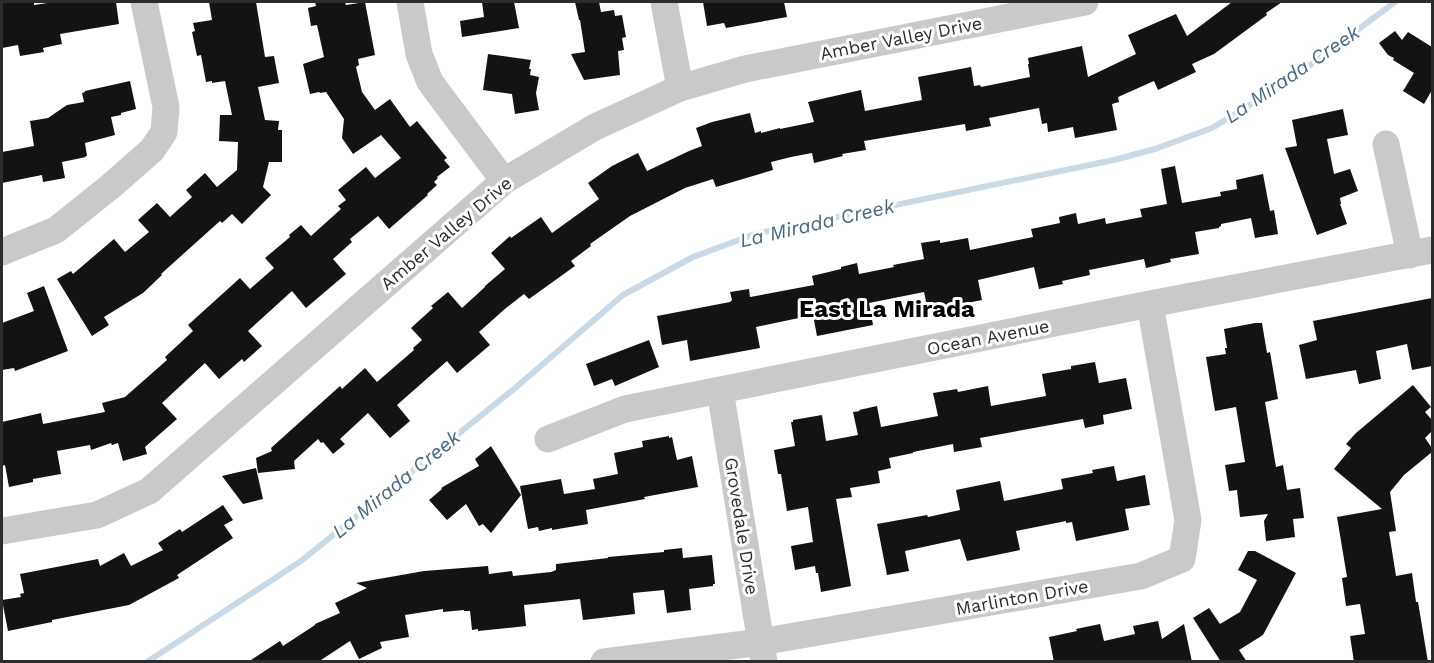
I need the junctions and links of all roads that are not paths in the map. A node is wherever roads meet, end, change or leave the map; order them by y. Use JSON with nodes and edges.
{"nodes":[{"id":1,"x":144,"y":2,"type":"edge"},
{"id":2,"x":410,"y":2,"type":"edge"},
{"id":3,"x":664,"y":2,"type":"edge"},
{"id":4,"x":1085,"y":2,"type":"edge"},
{"id":5,"x":680,"y":88,"type":"junction"},
{"id":6,"x":1386,"y":144,"type":"dead end"},
{"id":7,"x":504,"y":181,"type":"junction"},
{"id":8,"x":2,"y":252,"type":"edge"},
{"id":9,"x":1421,"y":252,"type":"edge"},
{"id":10,"x":1150,"y":304,"type":"junction"},
{"id":11,"x":720,"y":390,"type":"junction"},
{"id":12,"x":548,"y":440,"type":"dead end"},
{"id":13,"x":2,"y":531,"type":"edge"},
{"id":14,"x":763,"y":652,"type":"edge"},
{"id":15,"x":604,"y":662,"type":"edge"}],
"edges":[{"from":1,"to":8,"type":"street"},
{"from":2,"to":7,"type":"street"},
{"from":3,"to":5,"type":"street"},
{"from":4,"to":5,"type":"street","name":"Amber Valley Drive"},
{"from":5,"to":7,"type":"street","name":"Amber Valley Drive"},
{"from":6,"to":9,"type":"street"},
{"from":7,"to":13,"type":"street","name":"Amber Valley Drive"},
{"from":9,"to":10,"type":"street","name":"Ocean Avenue"},
{"from":10,"to":11,"type":"street","name":"Ocean Avenue"},
{"from":10,"to":14,"type":"street","name":"Marlinton Drive"},
{"from":11,"to":12,"type":"street","name":"Ocean Avenue"},
{"from":11,"to":14,"type":"street","name":"Grovedale Drive"},
{"from":14,"to":15,"type":"street","name":"Marlinton Drive"}]}
